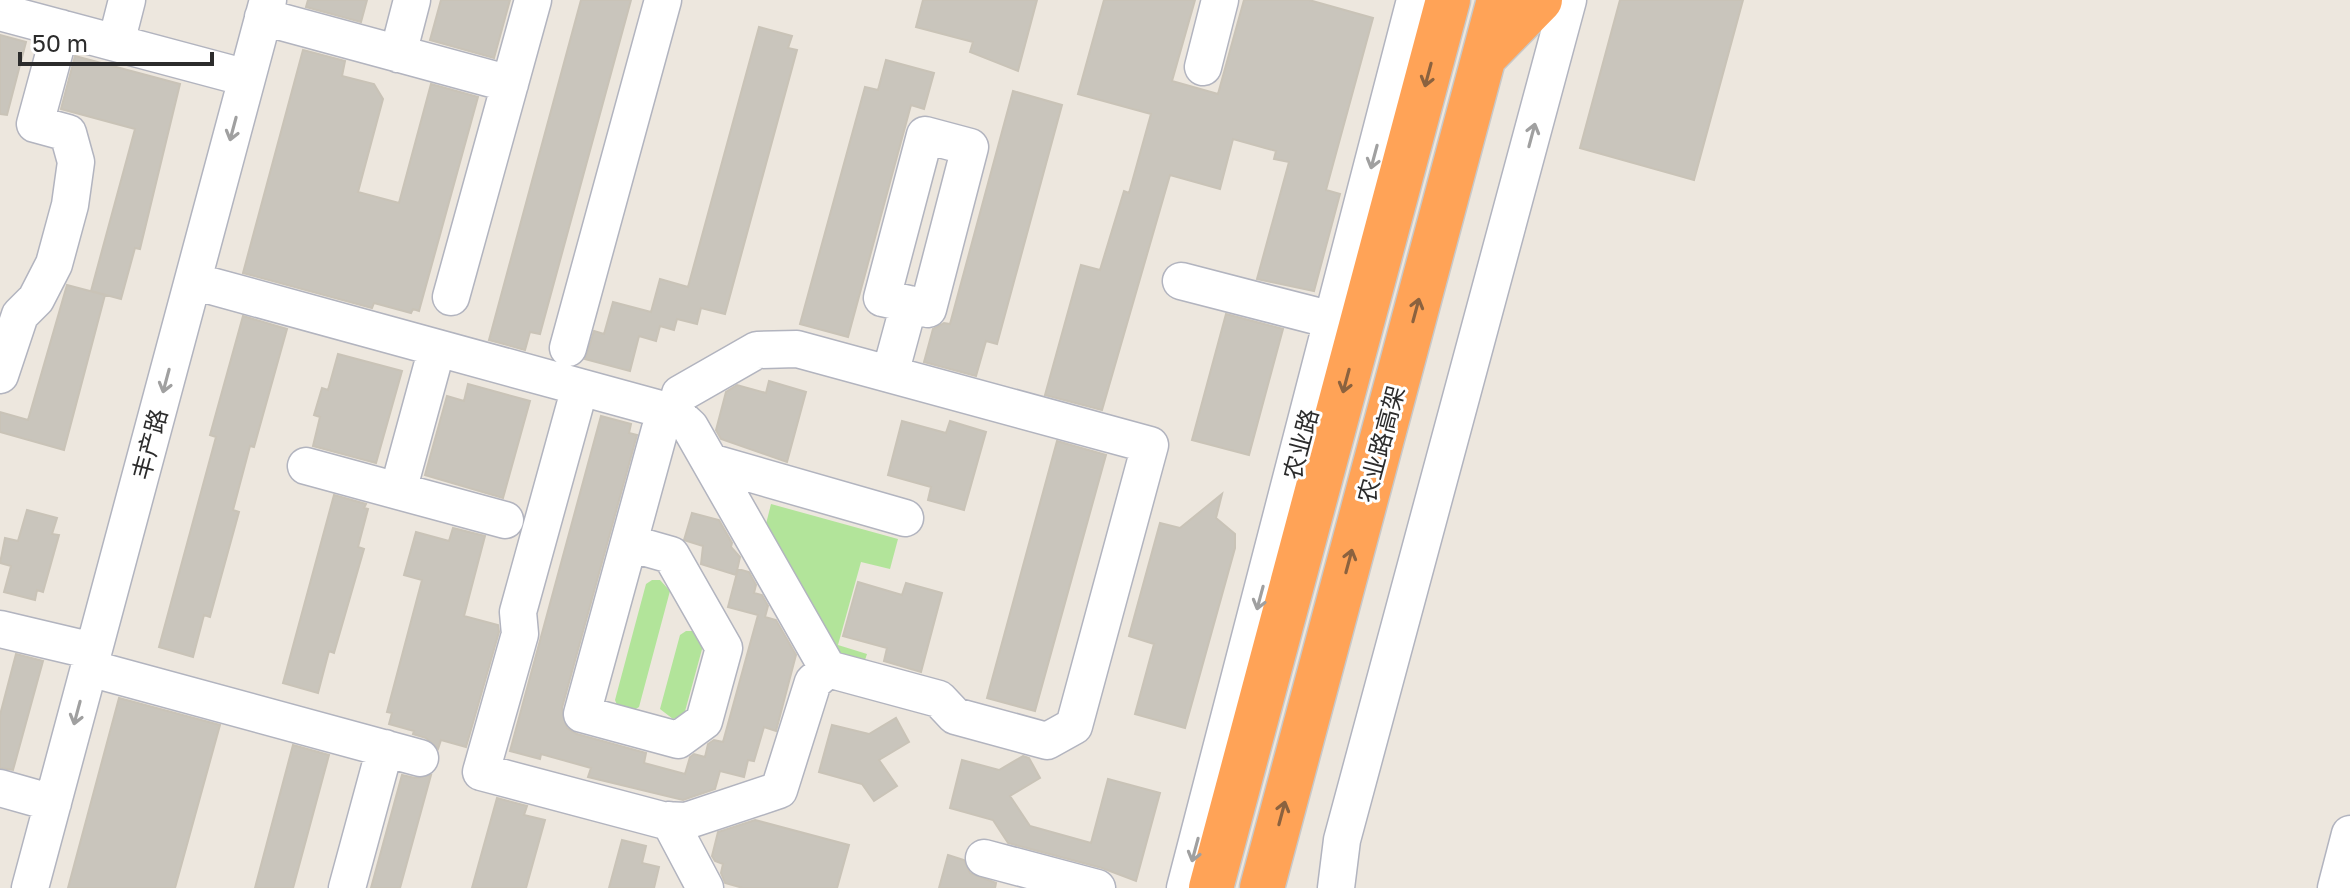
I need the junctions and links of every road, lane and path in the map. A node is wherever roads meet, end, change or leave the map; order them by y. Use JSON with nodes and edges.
{"nodes":[{"id":1,"x":127,"y":0,"type":"edge"},
{"id":2,"x":412,"y":0,"type":"edge"},
{"id":3,"x":533,"y":0,"type":"edge"},
{"id":4,"x":663,"y":0,"type":"edge"},
{"id":5,"x":1220,"y":0,"type":"edge"},
{"id":6,"x":1499,"y":0,"type":"edge"},
{"id":7,"x":1541,"y":0,"type":"edge"},
{"id":8,"x":1568,"y":0,"type":"edge"},
{"id":9,"x":1414,"y":2,"type":"edge"},
{"id":10,"x":266,"y":8,"type":"edge"},
{"id":11,"x":0,"y":12,"type":"edge"},
{"id":12,"x":61,"y":28,"type":"junction"},
{"id":13,"x":116,"y":43,"type":"junction"},
{"id":14,"x":398,"y":54,"type":"junction"},
{"id":15,"x":1484,"y":58,"type":"junction"},
{"id":16,"x":1203,"y":67,"type":"dead end"},
{"id":17,"x":247,"y":78,"type":"junction"},
{"id":18,"x":510,"y":84,"type":"junction"},
{"id":19,"x":193,"y":281,"type":"junction"},
{"id":20,"x":1181,"y":281,"type":"dead end"},
{"id":21,"x":451,"y":297,"type":"dead end"},
{"id":22,"x":909,"y":304,"type":"dead end"},
{"id":23,"x":1332,"y":320,"type":"junction"},
{"id":24,"x":437,"y":348,"type":"junction"},
{"id":25,"x":568,"y":348,"type":"dead end"},
{"id":26,"x":890,"y":374,"type":"junction"},
{"id":27,"x":0,"y":375,"type":"edge"},
{"id":28,"x":580,"y":387,"type":"junction"},
{"id":29,"x":675,"y":413,"type":"junction"},
{"id":30,"x":710,"y":462,"type":"junction"},
{"id":31,"x":306,"y":466,"type":"dead end"},
{"id":32,"x":398,"y":491,"type":"junction"},
{"id":33,"x":905,"y":518,"type":"dead end"},
{"id":34,"x":505,"y":520,"type":"dead end"},
{"id":35,"x":629,"y":543,"type":"junction"},
{"id":36,"x":0,"y":629,"type":"edge"},
{"id":37,"x":91,"y":659,"type":"junction"},
{"id":38,"x":828,"y":669,"type":"junction"},
{"id":39,"x":385,"y":748,"type":"junction"},
{"id":40,"x":420,"y":758,"type":"dead end"},
{"id":41,"x":0,"y":788,"type":"edge"},
{"id":42,"x":53,"y":803,"type":"junction"},
{"id":43,"x":669,"y":820,"type":"junction"},
{"id":44,"x":2350,"y":834,"type":"edge"},
{"id":45,"x":984,"y":858,"type":"dead end"},
{"id":46,"x":30,"y":888,"type":"edge"},
{"id":47,"x":347,"y":888,"type":"edge"},
{"id":48,"x":705,"y":888,"type":"edge"},
{"id":49,"x":1097,"y":888,"type":"edge"},
{"id":50,"x":1185,"y":888,"type":"edge"},
{"id":51,"x":1211,"y":888,"type":"edge"},
{"id":52,"x":1262,"y":888,"type":"edge"},
{"id":53,"x":1312,"y":888,"type":"edge"},
{"id":54,"x":1336,"y":888,"type":"edge"},
{"id":55,"x":2336,"y":888,"type":"edge"}],
"edges":[{"from":1,"to":13,"type":"street"},
{"from":2,"to":14,"type":"street"},
{"from":3,"to":18,"type":"street"},
{"from":4,"to":25,"type":"street"},
{"from":5,"to":16,"type":"street"},
{"from":6,"to":15,"type":"highway","name":"农业路高架"},
{"from":7,"to":15,"type":"highway"},
{"from":7,"to":53,"type":"street"},
{"from":54,"to":8,"type":"street","one_way":true},
{"from":9,"to":23,"type":"street","name":"农业路","one_way":true},
{"from":9,"to":51,"type":"highway","name":"农业路高架","one_way":true},
{"from":10,"to":14,"type":"street"},
{"from":10,"to":17,"type":"street","name":"丰产路"},
{"from":11,"to":12,"type":"street"},
{"from":12,"to":13,"type":"street"},
{"from":12,"to":27,"type":"street"},
{"from":13,"to":17,"type":"street"},
{"from":14,"to":18,"type":"street"},
{"from":52,"to":15,"type":"highway","name":"农业路高架","one_way":true},
{"from":17,"to":19,"type":"street","name":"丰产路","one_way":true},
{"from":18,"to":21,"type":"street"},
{"from":19,"to":24,"type":"street"},
{"from":19,"to":37,"type":"street","name":"丰产路","one_way":true},
{"from":20,"to":23,"type":"street"},
{"from":22,"to":26,"type":"street"},
{"from":23,"to":50,"type":"street","name":"农业路","one_way":true},
{"from":24,"to":28,"type":"street"},
{"from":24,"to":32,"type":"street"},
{"from":26,"to":29,"type":"street"},
{"from":26,"to":38,"type":"street"},
{"from":28,"to":29,"type":"street"},
{"from":28,"to":43,"type":"street"},
{"from":29,"to":30,"type":"street"},
{"from":29,"to":35,"type":"street"},
{"from":30,"to":33,"type":"street"},
{"from":30,"to":38,"type":"street"},
{"from":31,"to":32,"type":"street"},
{"from":32,"to":34,"type":"street"},
{"from":35,"to":35,"type":"street"},
{"from":36,"to":37,"type":"street"},
{"from":37,"to":39,"type":"street"},
{"from":37,"to":42,"type":"street","name":"丰产路","one_way":true},
{"from":38,"to":43,"type":"street"},
{"from":39,"to":40,"type":"street"},
{"from":39,"to":47,"type":"street"},
{"from":41,"to":42,"type":"street"},
{"from":42,"to":46,"type":"street","name":"丰产路"},
{"from":43,"to":48,"type":"street"},
{"from":44,"to":55,"type":"street"},
{"from":45,"to":49,"type":"street"}]}
